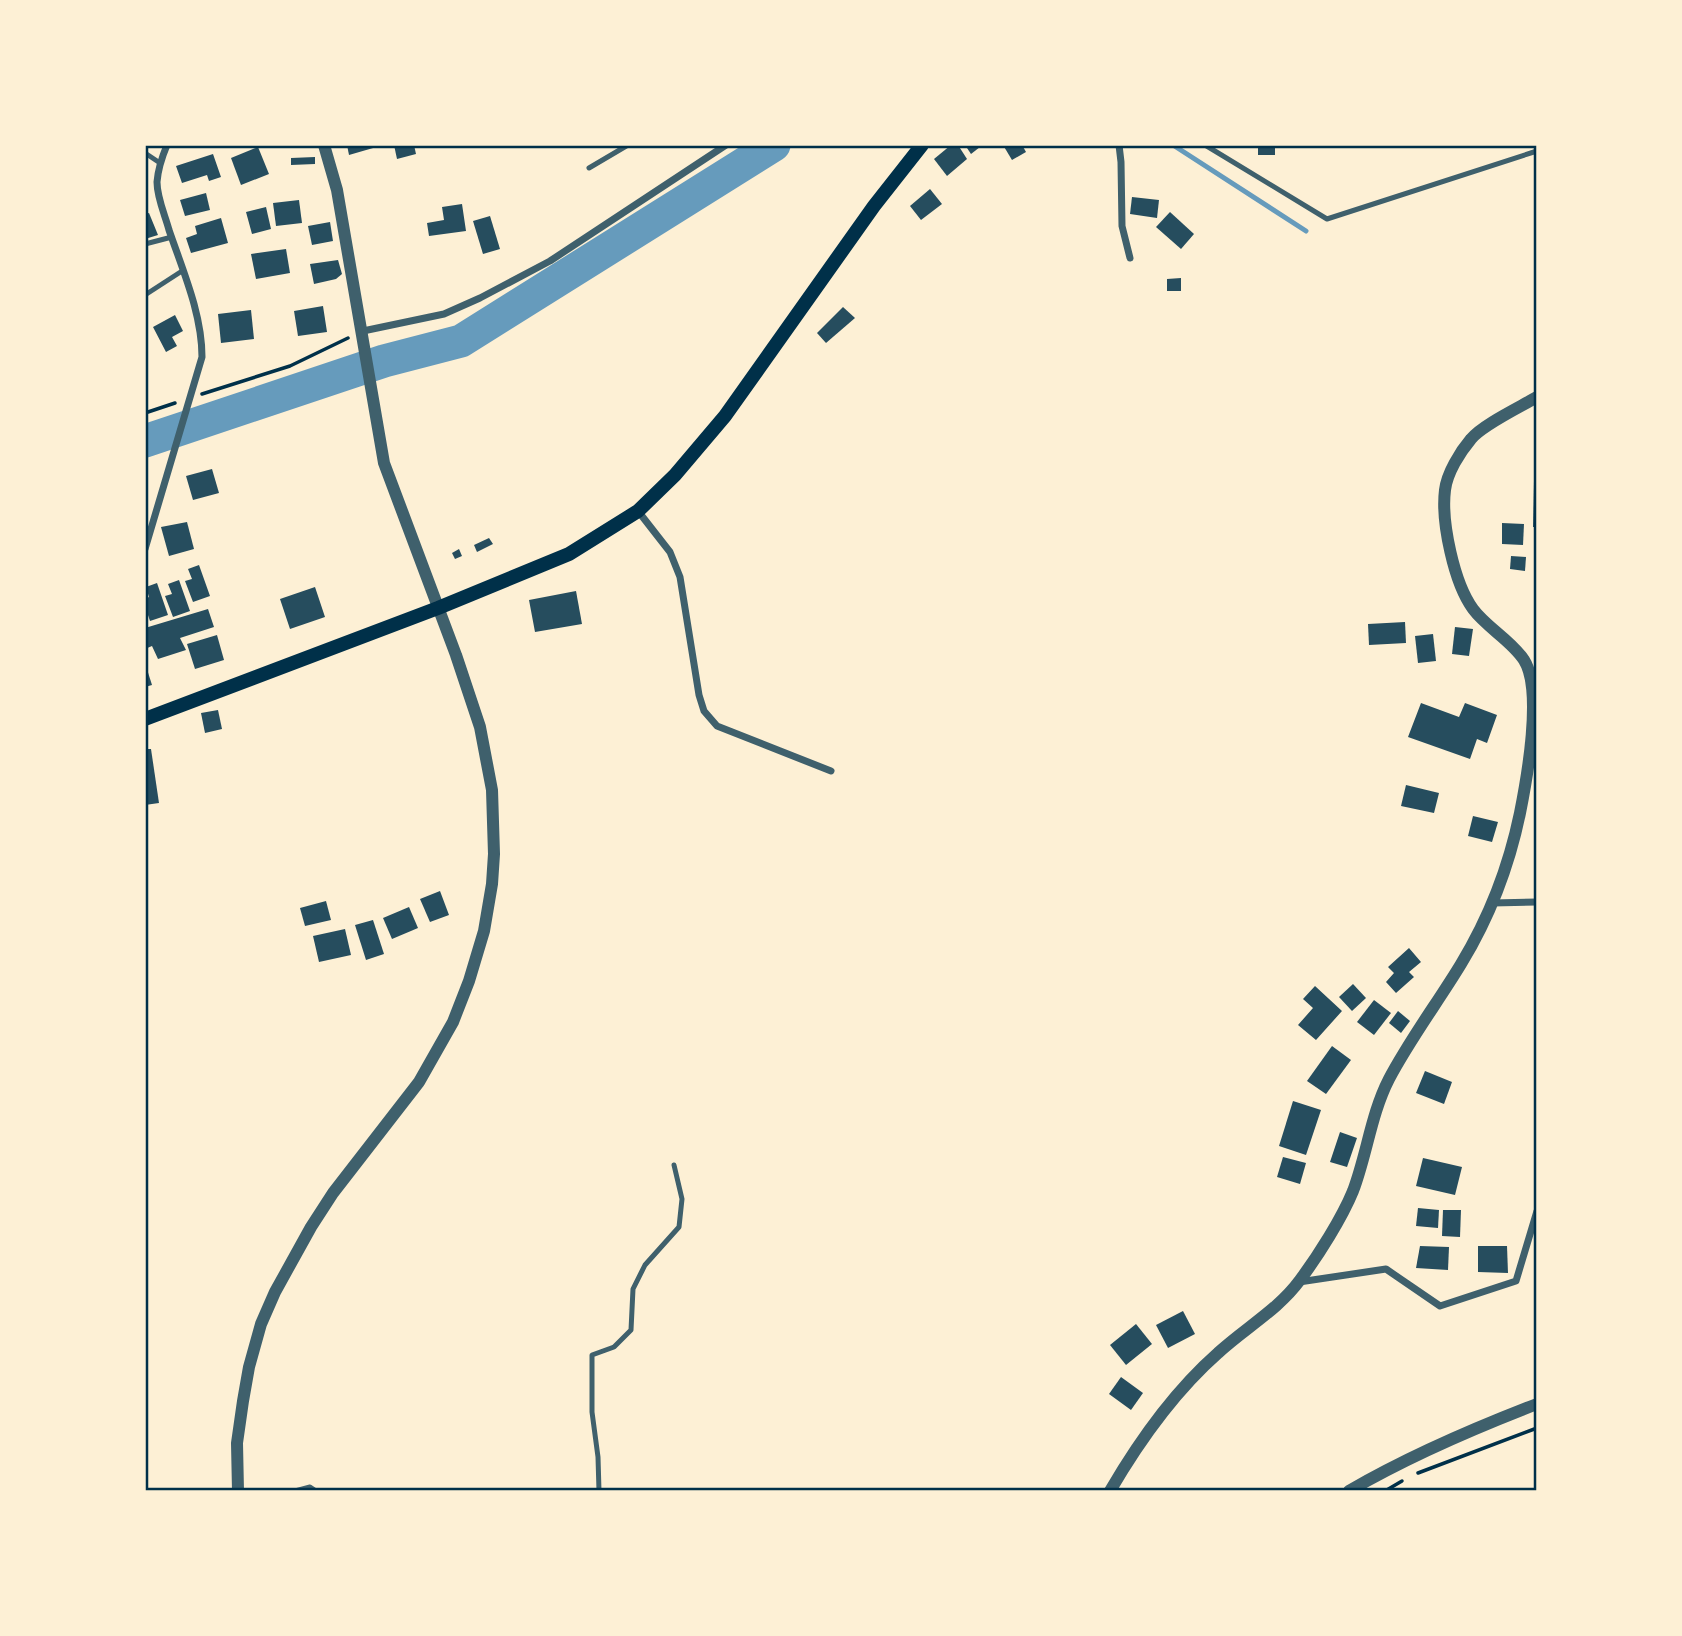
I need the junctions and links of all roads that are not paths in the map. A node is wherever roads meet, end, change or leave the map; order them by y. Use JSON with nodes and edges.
{"nodes":[{"id":1,"x":167,"y":145,"type":"edge"},
{"id":2,"x":324,"y":145,"type":"edge"},
{"id":3,"x":628,"y":145,"type":"edge"},
{"id":4,"x":706,"y":145,"type":"edge"},
{"id":5,"x":726,"y":145,"type":"edge"},
{"id":6,"x":922,"y":145,"type":"edge"},
{"id":7,"x":1119,"y":145,"type":"edge"},
{"id":8,"x":1205,"y":145,"type":"edge"},
{"id":9,"x":1537,"y":151,"type":"edge"},
{"id":10,"x":145,"y":153,"type":"edge"},
{"id":11,"x":710,"y":156,"type":"junction"},
{"id":12,"x":160,"y":163,"type":"junction"},
{"id":13,"x":589,"y":167,"type":"dead end"},
{"id":14,"x":172,"y":237,"type":"junction"},
{"id":15,"x":145,"y":244,"type":"edge"},
{"id":16,"x":1130,"y":258,"type":"dead end"},
{"id":17,"x":182,"y":271,"type":"junction"},
{"id":18,"x":145,"y":295,"type":"edge"},
{"id":19,"x":363,"y":336,"type":"junction"},
{"id":20,"x":1537,"y":397,"type":"edge"},
{"id":21,"x":638,"y":511,"type":"junction"},
{"id":22,"x":145,"y":549,"type":"edge"},
{"id":23,"x":438,"y":608,"type":"junction"},
{"id":24,"x":145,"y":719,"type":"edge"},
{"id":25,"x":1534,"y":735,"type":"edge"},
{"id":26,"x":831,"y":771,"type":"dead end"},
{"id":27,"x":1537,"y":902,"type":"edge"},
{"id":28,"x":1492,"y":903,"type":"junction"},
{"id":29,"x":674,"y":1165,"type":"dead end"},
{"id":30,"x":1537,"y":1212,"type":"edge"},
{"id":31,"x":1299,"y":1282,"type":"junction"},
{"id":32,"x":1537,"y":1404,"type":"edge"},
{"id":33,"x":238,"y":1491,"type":"edge"},
{"id":34,"x":295,"y":1491,"type":"edge"},
{"id":35,"x":316,"y":1491,"type":"edge"},
{"id":36,"x":599,"y":1491,"type":"edge"},
{"id":37,"x":1111,"y":1491,"type":"edge"},
{"id":38,"x":1349,"y":1491,"type":"edge"}],
"edges":[{"from":1,"to":12,"type":"street"},
{"from":2,"to":19,"type":"street"},
{"from":3,"to":13,"type":"lane"},
{"from":4,"to":11,"type":"street"},
{"from":5,"to":11,"type":"street"},
{"from":6,"to":21,"type":"main road"},
{"from":7,"to":16,"type":"street"},
{"from":8,"to":9,"type":"lane"},
{"from":10,"to":12,"type":"lane"},
{"from":11,"to":19,"type":"street"},
{"from":12,"to":14,"type":"street"},
{"from":14,"to":15,"type":"lane"},
{"from":14,"to":17,"type":"street"},
{"from":17,"to":18,"type":"lane"},
{"from":17,"to":22,"type":"street"},
{"from":19,"to":23,"type":"street"},
{"from":20,"to":25,"type":"street"},
{"from":21,"to":23,"type":"main road"},
{"from":21,"to":26,"type":"street"},
{"from":23,"to":24,"type":"main road"},
{"from":23,"to":33,"type":"street"},
{"from":25,"to":28,"type":"street"},
{"from":27,"to":28,"type":"street"},
{"from":28,"to":31,"type":"street"},
{"from":29,"to":36,"type":"lane"},
{"from":30,"to":31,"type":"street"},
{"from":31,"to":37,"type":"street"},
{"from":32,"to":38,"type":"street"},
{"from":34,"to":35,"type":"lane"}]}
